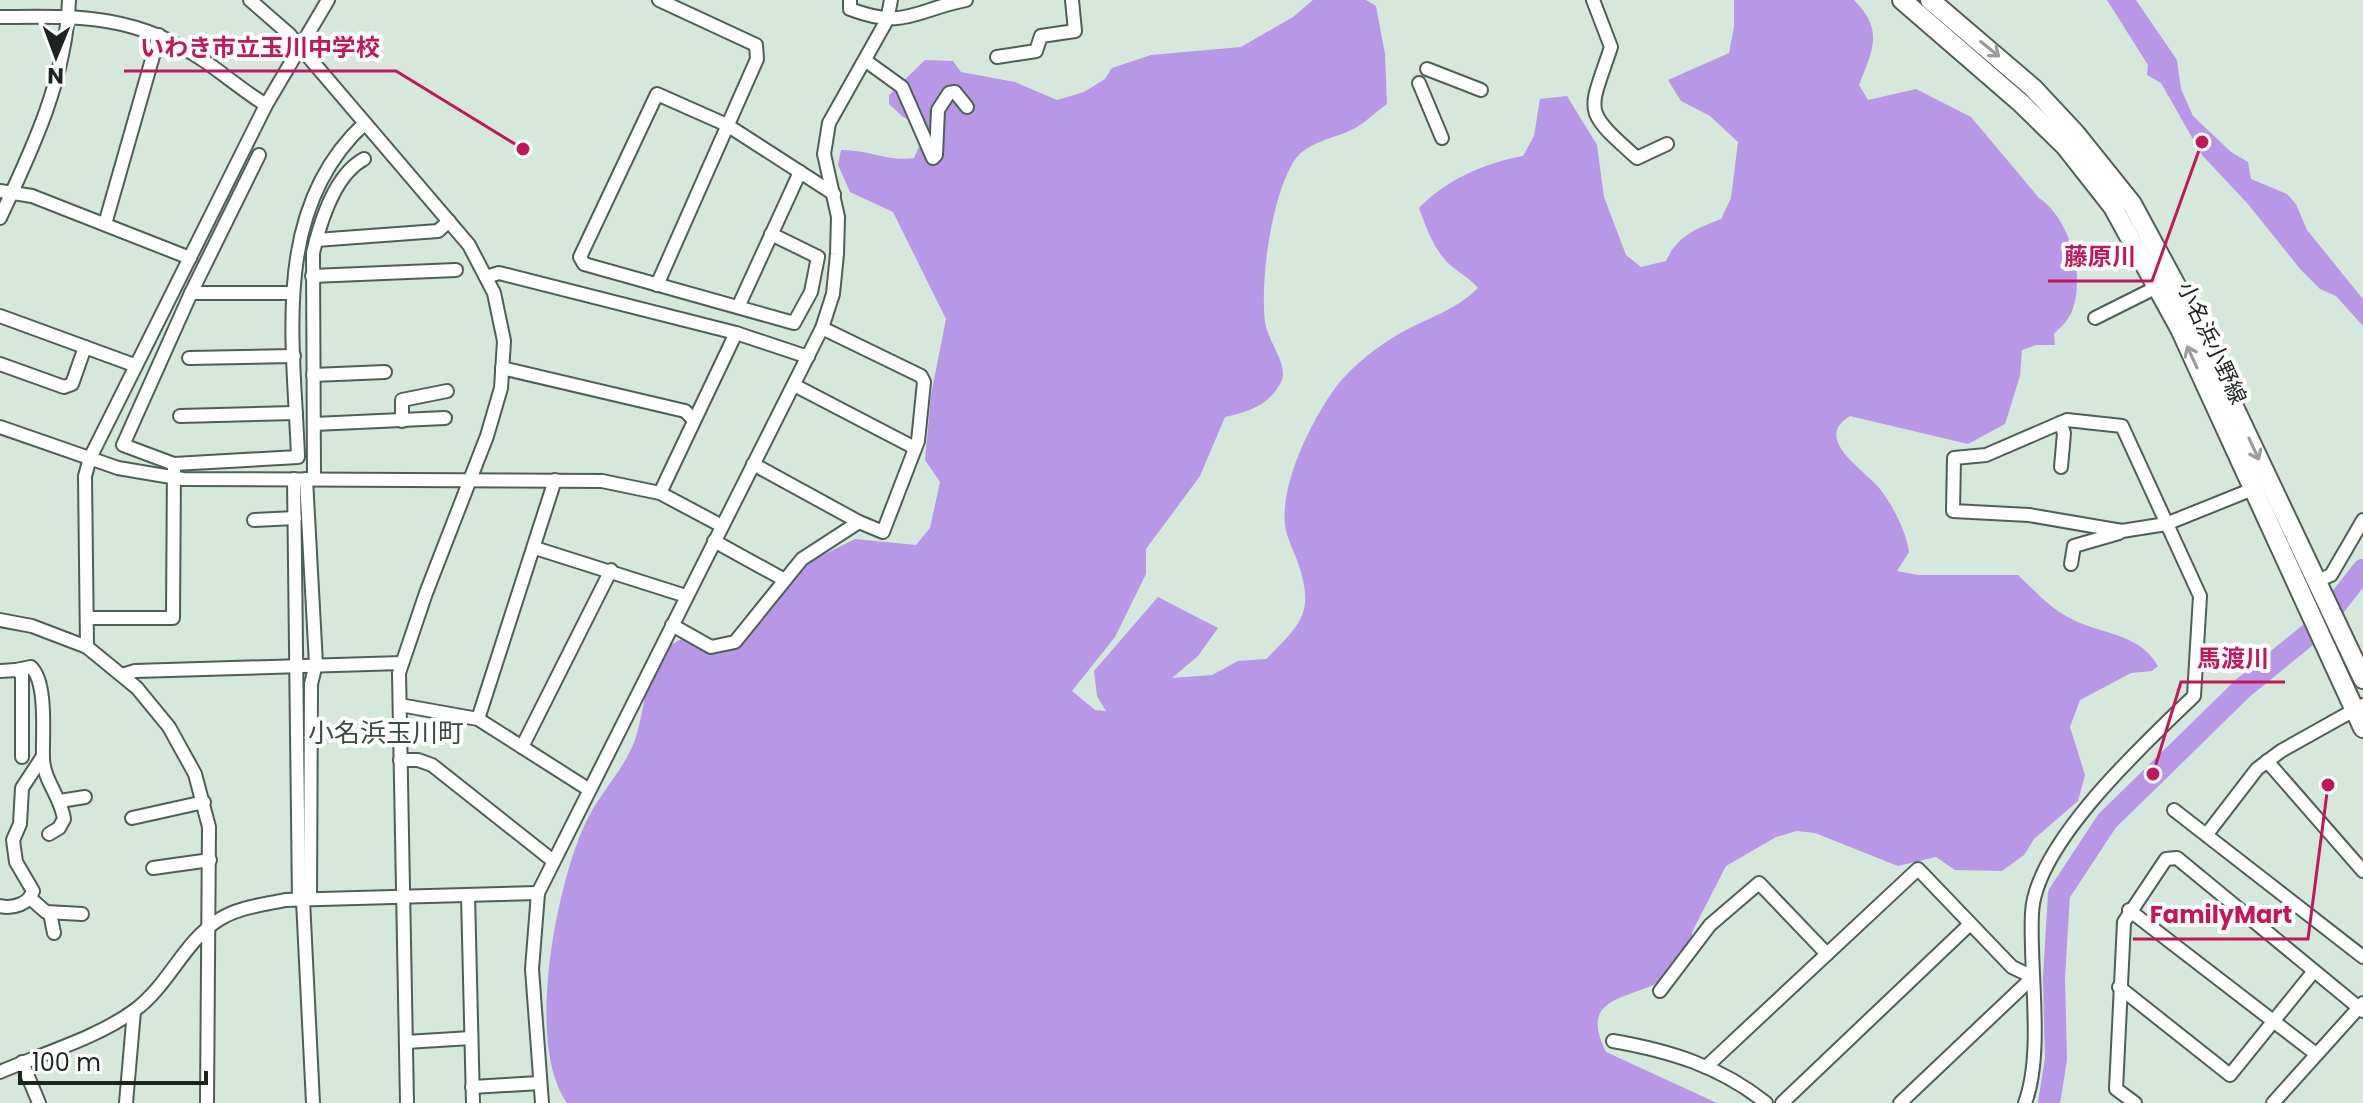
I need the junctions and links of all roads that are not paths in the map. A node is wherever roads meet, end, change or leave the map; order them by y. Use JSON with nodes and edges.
{"nodes":[{"id":1,"x":69,"y":0,"type":"edge"},
{"id":2,"x":250,"y":0,"type":"edge"},
{"id":3,"x":328,"y":0,"type":"edge"},
{"id":4,"x":659,"y":0,"type":"edge"},
{"id":5,"x":850,"y":0,"type":"edge"},
{"id":6,"x":891,"y":0,"type":"edge"},
{"id":7,"x":966,"y":0,"type":"edge"},
{"id":8,"x":1072,"y":0,"type":"edge"},
{"id":9,"x":1593,"y":0,"type":"edge"},
{"id":10,"x":1902,"y":0,"type":"edge"},
{"id":11,"x":1930,"y":0,"type":"edge"},
{"id":12,"x":69,"y":16,"type":"junction"},
{"id":13,"x":0,"y":17,"type":"edge"},
{"id":14,"x":887,"y":20,"type":"junction"},
{"id":15,"x":159,"y":35,"type":"junction"},
{"id":16,"x":300,"y":47,"type":"junction"},
{"id":17,"x":997,"y":57,"type":"dead end"},
{"id":18,"x":866,"y":61,"type":"junction"},
{"id":19,"x":1427,"y":69,"type":"dead end"},
{"id":20,"x":1419,"y":83,"type":"dead end"},
{"id":21,"x":1481,"y":90,"type":"dead end"},
{"id":22,"x":266,"y":105,"type":"junction"},
{"id":23,"x":967,"y":107,"type":"dead end"},
{"id":24,"x":365,"y":123,"type":"junction"},
{"id":25,"x":727,"y":125,"type":"junction"},
{"id":26,"x":1442,"y":138,"type":"dead end"},
{"id":27,"x":1667,"y":144,"type":"dead end"},
{"id":28,"x":259,"y":155,"type":"dead end"},
{"id":29,"x":364,"y":159,"type":"dead end"},
{"id":30,"x":800,"y":172,"type":"junction"},
{"id":31,"x":6,"y":190,"type":"edge"},
{"id":32,"x":834,"y":194,"type":"junction"},
{"id":33,"x":0,"y":218,"type":"edge"},
{"id":34,"x":449,"y":221,"type":"junction"},
{"id":35,"x":105,"y":224,"type":"junction"},
{"id":36,"x":771,"y":234,"type":"junction"},
{"id":37,"x":316,"y":240,"type":"junction"},
{"id":38,"x":190,"y":258,"type":"junction"},
{"id":39,"x":456,"y":270,"type":"dead end"},
{"id":40,"x":312,"y":276,"type":"junction"},
{"id":41,"x":486,"y":277,"type":"junction"},
{"id":42,"x":657,"y":285,"type":"junction"},
{"id":43,"x":2159,"y":286,"type":"junction"},
{"id":44,"x":191,"y":293,"type":"junction"},
{"id":45,"x":292,"y":293,"type":"junction"},
{"id":46,"x":739,"y":305,"type":"junction"},
{"id":47,"x":0,"y":316,"type":"edge"},
{"id":48,"x":2095,"y":318,"type":"dead end"},
{"id":49,"x":822,"y":328,"type":"junction"},
{"id":50,"x":736,"y":333,"type":"junction"},
{"id":51,"x":85,"y":347,"type":"junction"},
{"id":52,"x":294,"y":356,"type":"junction"},
{"id":53,"x":808,"y":357,"type":"junction"},
{"id":54,"x":189,"y":358,"type":"dead end"},
{"id":55,"x":0,"y":364,"type":"edge"},
{"id":56,"x":134,"y":365,"type":"junction"},
{"id":57,"x":502,"y":368,"type":"junction"},
{"id":58,"x":385,"y":372,"type":"dead end"},
{"id":59,"x":313,"y":375,"type":"junction"},
{"id":60,"x":794,"y":385,"type":"junction"},
{"id":61,"x":447,"y":391,"type":"dead end"},
{"id":62,"x":296,"y":413,"type":"junction"},
{"id":63,"x":180,"y":416,"type":"dead end"},
{"id":64,"x":445,"y":418,"type":"dead end"},
{"id":65,"x":693,"y":419,"type":"junction"},
{"id":66,"x":402,"y":421,"type":"junction"},
{"id":67,"x":2060,"y":423,"type":"junction"},
{"id":68,"x":314,"y":424,"type":"junction"},
{"id":69,"x":0,"y":427,"type":"edge"},
{"id":70,"x":915,"y":448,"type":"junction"},
{"id":71,"x":90,"y":458,"type":"junction"},
{"id":72,"x":174,"y":464,"type":"junction"},
{"id":73,"x":753,"y":464,"type":"junction"},
{"id":74,"x":2061,"y":467,"type":"dead end"},
{"id":75,"x":174,"y":478,"type":"junction"},
{"id":76,"x":304,"y":479,"type":"junction"},
{"id":77,"x":469,"y":480,"type":"junction"},
{"id":78,"x":555,"y":480,"type":"junction"},
{"id":79,"x":2253,"y":489,"type":"junction"},
{"id":80,"x":660,"y":493,"type":"junction"},
{"id":81,"x":295,"y":518,"type":"junction"},
{"id":82,"x":254,"y":520,"type":"dead end"},
{"id":83,"x":2363,"y":520,"type":"edge"},
{"id":84,"x":859,"y":522,"type":"junction"},
{"id":85,"x":2166,"y":524,"type":"junction"},
{"id":86,"x":722,"y":526,"type":"junction"},
{"id":87,"x":2122,"y":531,"type":"junction"},
{"id":88,"x":714,"y":541,"type":"junction"},
{"id":89,"x":535,"y":548,"type":"junction"},
{"id":90,"x":2071,"y":564,"type":"dead end"},
{"id":91,"x":611,"y":570,"type":"junction"},
{"id":92,"x":783,"y":579,"type":"junction"},
{"id":93,"x":2319,"y":586,"type":"junction"},
{"id":94,"x":686,"y":596,"type":"junction"},
{"id":95,"x":87,"y":618,"type":"junction"},
{"id":96,"x":0,"y":620,"type":"edge"},
{"id":97,"x":672,"y":625,"type":"junction"},
{"id":98,"x":87,"y":647,"type":"junction"},
{"id":99,"x":402,"y":663,"type":"junction"},
{"id":100,"x":296,"y":664,"type":"junction"},
{"id":101,"x":316,"y":664,"type":"junction"},
{"id":102,"x":16,"y":670,"type":"junction"},
{"id":103,"x":0,"y":671,"type":"edge"},
{"id":104,"x":122,"y":675,"type":"junction"},
{"id":105,"x":2363,"y":679,"type":"edge"},
{"id":106,"x":400,"y":705,"type":"junction"},
{"id":107,"x":2359,"y":708,"type":"edge"},
{"id":108,"x":478,"y":719,"type":"junction"},
{"id":109,"x":2363,"y":728,"type":"edge"},
{"id":110,"x":522,"y":747,"type":"junction"},
{"id":111,"x":43,"y":756,"type":"junction"},
{"id":112,"x":22,"y":757,"type":"dead end"},
{"id":113,"x":400,"y":760,"type":"junction"},
{"id":114,"x":2267,"y":761,"type":"junction"},
{"id":115,"x":588,"y":789,"type":"junction"},
{"id":116,"x":85,"y":797,"type":"dead end"},
{"id":117,"x":60,"y":801,"type":"junction"},
{"id":118,"x":204,"y":802,"type":"junction"},
{"id":119,"x":2174,"y":810,"type":"dead end"},
{"id":120,"x":132,"y":818,"type":"dead end"},
{"id":121,"x":49,"y":834,"type":"dead end"},
{"id":122,"x":2207,"y":834,"type":"junction"},
{"id":123,"x":210,"y":860,"type":"junction"},
{"id":124,"x":552,"y":860,"type":"junction"},
{"id":125,"x":153,"y":868,"type":"dead end"},
{"id":126,"x":2363,"y":871,"type":"edge"},
{"id":127,"x":538,"y":893,"type":"junction"},
{"id":128,"x":468,"y":895,"type":"junction"},
{"id":129,"x":403,"y":897,"type":"junction"},
{"id":130,"x":30,"y":898,"type":"junction"},
{"id":131,"x":304,"y":900,"type":"junction"},
{"id":132,"x":0,"y":906,"type":"edge"},
{"id":133,"x":2129,"y":910,"type":"junction"},
{"id":134,"x":50,"y":913,"type":"junction"},
{"id":135,"x":82,"y":914,"type":"dead end"},
{"id":136,"x":1969,"y":925,"type":"junction"},
{"id":137,"x":209,"y":927,"type":"junction"},
{"id":138,"x":54,"y":933,"type":"dead end"},
{"id":139,"x":1827,"y":954,"type":"junction"},
{"id":140,"x":2363,"y":957,"type":"edge"},
{"id":141,"x":2314,"y":971,"type":"junction"},
{"id":142,"x":2033,"y":977,"type":"junction"},
{"id":143,"x":2119,"y":987,"type":"junction"},
{"id":144,"x":1660,"y":991,"type":"dead end"},
{"id":145,"x":2362,"y":1007,"type":"edge"},
{"id":146,"x":134,"y":1011,"type":"junction"},
{"id":147,"x":2274,"y":1022,"type":"junction"},
{"id":148,"x":471,"y":1038,"type":"junction"},
{"id":149,"x":1613,"y":1041,"type":"dead end"},
{"id":150,"x":406,"y":1042,"type":"junction"},
{"id":151,"x":2316,"y":1054,"type":"junction"},
{"id":152,"x":22,"y":1062,"type":"junction"},
{"id":153,"x":1706,"y":1067,"type":"junction"},
{"id":154,"x":0,"y":1072,"type":"edge"},
{"id":155,"x":540,"y":1083,"type":"junction"},
{"id":156,"x":472,"y":1087,"type":"junction"},
{"id":157,"x":2116,"y":1089,"type":"junction"},
{"id":158,"x":39,"y":1103,"type":"edge"},
{"id":159,"x":126,"y":1103,"type":"edge"},
{"id":160,"x":207,"y":1103,"type":"edge"},
{"id":161,"x":313,"y":1103,"type":"edge"},
{"id":162,"x":407,"y":1103,"type":"edge"},
{"id":163,"x":473,"y":1103,"type":"edge"},
{"id":164,"x":542,"y":1103,"type":"edge"},
{"id":165,"x":1766,"y":1103,"type":"edge"},
{"id":166,"x":1782,"y":1103,"type":"edge"},
{"id":167,"x":1900,"y":1103,"type":"edge"},
{"id":168,"x":2025,"y":1103,"type":"edge"},
{"id":169,"x":2113,"y":1103,"type":"edge"},
{"id":170,"x":2135,"y":1103,"type":"edge"},
{"id":171,"x":2273,"y":1103,"type":"edge"}],
"edges":[{"from":1,"to":12,"type":"street"},
{"from":2,"to":16,"type":"street"},
{"from":3,"to":16,"type":"street"},
{"from":4,"to":25,"type":"street"},
{"from":5,"to":14,"type":"street"},
{"from":6,"to":14,"type":"street"},
{"from":7,"to":14,"type":"street"},
{"from":8,"to":17,"type":"street"},
{"from":9,"to":27,"type":"street"},
{"from":10,"to":43,"type":"main road","name":"小名浜小野線"},
{"from":11,"to":93,"type":"main road","name":"小名浜小野線","one_way":true},
{"from":12,"to":13,"type":"street"},
{"from":12,"to":15,"type":"street"},
{"from":12,"to":31,"type":"street"},
{"from":14,"to":18,"type":"street"},
{"from":15,"to":22,"type":"street"},
{"from":15,"to":35,"type":"street"},
{"from":16,"to":22,"type":"street"},
{"from":16,"to":24,"type":"street"},
{"from":18,"to":23,"type":"street"},
{"from":18,"to":32,"type":"street"},
{"from":19,"to":21,"type":"street"},
{"from":20,"to":26,"type":"street"},
{"from":22,"to":38,"type":"street"},
{"from":24,"to":34,"type":"street"},
{"from":24,"to":45,"type":"street"},
{"from":25,"to":30,"type":"street"},
{"from":25,"to":42,"type":"street"},
{"from":25,"to":42,"type":"street"},
{"from":28,"to":44,"type":"street"},
{"from":29,"to":37,"type":"street"},
{"from":30,"to":32,"type":"street"},
{"from":30,"to":36,"type":"street"},
{"from":31,"to":33,"type":"street"},
{"from":31,"to":35,"type":"street"},
{"from":32,"to":49,"type":"street"},
{"from":34,"to":37,"type":"street"},
{"from":34,"to":41,"type":"street"},
{"from":35,"to":38,"type":"street"},
{"from":36,"to":46,"type":"street"},
{"from":36,"to":46,"type":"street"},
{"from":37,"to":40,"type":"street"},
{"from":38,"to":56,"type":"street"},
{"from":39,"to":40,"type":"street"},
{"from":40,"to":59,"type":"street"},
{"from":41,"to":50,"type":"street"},
{"from":41,"to":57,"type":"street"},
{"from":42,"to":46,"type":"street"},
{"from":43,"to":48,"type":"street"},
{"from":79,"to":43,"type":"main road","name":"小名浜小野線","one_way":true},
{"from":44,"to":45,"type":"street"},
{"from":44,"to":72,"type":"street"},
{"from":45,"to":52,"type":"street"},
{"from":47,"to":51,"type":"street"},
{"from":49,"to":53,"type":"street"},
{"from":49,"to":70,"type":"street"},
{"from":50,"to":53,"type":"street"},
{"from":50,"to":65,"type":"street"},
{"from":51,"to":55,"type":"street"},
{"from":51,"to":56,"type":"street"},
{"from":52,"to":54,"type":"street"},
{"from":52,"to":62,"type":"street"},
{"from":53,"to":60,"type":"street"},
{"from":56,"to":71,"type":"street"},
{"from":57,"to":65,"type":"street"},
{"from":57,"to":77,"type":"street"},
{"from":58,"to":59,"type":"street"},
{"from":59,"to":68,"type":"street"},
{"from":60,"to":70,"type":"street"},
{"from":60,"to":73,"type":"street"},
{"from":61,"to":66,"type":"street"},
{"from":62,"to":63,"type":"street"},
{"from":62,"to":72,"type":"street"},
{"from":64,"to":66,"type":"street"},
{"from":65,"to":80,"type":"street"},
{"from":66,"to":68,"type":"street"},
{"from":67,"to":74,"type":"street"},
{"from":67,"to":85,"type":"street"},
{"from":67,"to":87,"type":"street"},
{"from":68,"to":76,"type":"street"},
{"from":69,"to":71,"type":"street"},
{"from":70,"to":84,"type":"street"},
{"from":71,"to":75,"type":"street"},
{"from":71,"to":95,"type":"street"},
{"from":72,"to":75,"type":"street"},
{"from":73,"to":84,"type":"street"},
{"from":73,"to":86,"type":"street"},
{"from":75,"to":76,"type":"street"},
{"from":75,"to":95,"type":"street"},
{"from":76,"to":77,"type":"street"},
{"from":76,"to":81,"type":"street"},
{"from":76,"to":101,"type":"street"},
{"from":77,"to":78,"type":"street"},
{"from":77,"to":99,"type":"street"},
{"from":78,"to":80,"type":"street"},
{"from":78,"to":89,"type":"street"},
{"from":79,"to":85,"type":"street"},
{"from":79,"to":107,"type":"main road","name":"小名浜小野線"},
{"from":80,"to":86,"type":"street"},
{"from":81,"to":82,"type":"street"},
{"from":81,"to":100,"type":"street"},
{"from":83,"to":93,"type":"street"},
{"from":84,"to":92,"type":"street"},
{"from":85,"to":87,"type":"street"},
{"from":85,"to":142,"type":"street"},
{"from":86,"to":88,"type":"street"},
{"from":87,"to":90,"type":"street"},
{"from":88,"to":92,"type":"street"},
{"from":88,"to":94,"type":"street"},
{"from":89,"to":91,"type":"street"},
{"from":89,"to":108,"type":"street"},
{"from":91,"to":94,"type":"street"},
{"from":91,"to":110,"type":"street"},
{"from":92,"to":97,"type":"street"},
{"from":93,"to":105,"type":"main road","name":"小名浜小野線"},
{"from":94,"to":97,"type":"street"},
{"from":95,"to":98,"type":"street"},
{"from":96,"to":98,"type":"street"},
{"from":97,"to":115,"type":"street"},
{"from":98,"to":104,"type":"street"},
{"from":99,"to":101,"type":"street"},
{"from":99,"to":106,"type":"street"},
{"from":100,"to":101,"type":"street"},
{"from":100,"to":104,"type":"street"},
{"from":100,"to":131,"type":"street"},
{"from":101,"to":131,"type":"street"},
{"from":102,"to":103,"type":"street"},
{"from":102,"to":111,"type":"street"},
{"from":102,"to":112,"type":"street"},
{"from":104,"to":118,"type":"street"},
{"from":106,"to":108,"type":"street"},
{"from":106,"to":113,"type":"street"},
{"from":107,"to":109,"type":"main road","name":"小名浜小野線"},
{"from":107,"to":114,"type":"street"},
{"from":108,"to":110,"type":"street"},
{"from":110,"to":115,"type":"street"},
{"from":111,"to":117,"type":"street"},
{"from":111,"to":130,"type":"street"},
{"from":113,"to":124,"type":"street"},
{"from":113,"to":129,"type":"street"},
{"from":114,"to":122,"type":"street"},
{"from":114,"to":126,"type":"street"},
{"from":115,"to":124,"type":"street"},
{"from":116,"to":117,"type":"street"},
{"from":117,"to":121,"type":"street"},
{"from":118,"to":120,"type":"street"},
{"from":118,"to":123,"type":"street"},
{"from":119,"to":122,"type":"street"},
{"from":122,"to":140,"type":"street"},
{"from":123,"to":125,"type":"street"},
{"from":123,"to":137,"type":"street"},
{"from":124,"to":127,"type":"street"},
{"from":127,"to":128,"type":"street"},
{"from":127,"to":155,"type":"street"},
{"from":128,"to":129,"type":"street"},
{"from":128,"to":148,"type":"street"},
{"from":129,"to":131,"type":"street"},
{"from":129,"to":150,"type":"street"},
{"from":130,"to":132,"type":"street"},
{"from":130,"to":134,"type":"street"},
{"from":131,"to":137,"type":"street"},
{"from":131,"to":161,"type":"street"},
{"from":133,"to":141,"type":"street"},
{"from":133,"to":143,"type":"street"},
{"from":133,"to":147,"type":"street"},
{"from":134,"to":135,"type":"street"},
{"from":134,"to":138,"type":"street"},
{"from":136,"to":139,"type":"street"},
{"from":136,"to":142,"type":"street"},
{"from":136,"to":166,"type":"street"},
{"from":137,"to":146,"type":"street"},
{"from":137,"to":160,"type":"street"},
{"from":139,"to":144,"type":"street"},
{"from":139,"to":153,"type":"street"},
{"from":141,"to":145,"type":"street"},
{"from":141,"to":147,"type":"street"},
{"from":142,"to":167,"type":"street"},
{"from":142,"to":168,"type":"street"},
{"from":143,"to":147,"type":"street"},
{"from":143,"to":157,"type":"street"},
{"from":145,"to":151,"type":"street"},
{"from":146,"to":152,"type":"street"},
{"from":146,"to":159,"type":"street"},
{"from":147,"to":151,"type":"street"},
{"from":148,"to":150,"type":"street"},
{"from":148,"to":156,"type":"street"},
{"from":149,"to":153,"type":"street"},
{"from":150,"to":162,"type":"street"},
{"from":151,"to":171,"type":"street"},
{"from":152,"to":154,"type":"street"},
{"from":152,"to":158,"type":"street"},
{"from":153,"to":165,"type":"street"},
{"from":155,"to":156,"type":"street"},
{"from":155,"to":164,"type":"street"},
{"from":156,"to":163,"type":"street"},
{"from":157,"to":169,"type":"street"},
{"from":157,"to":170,"type":"street"}]}
